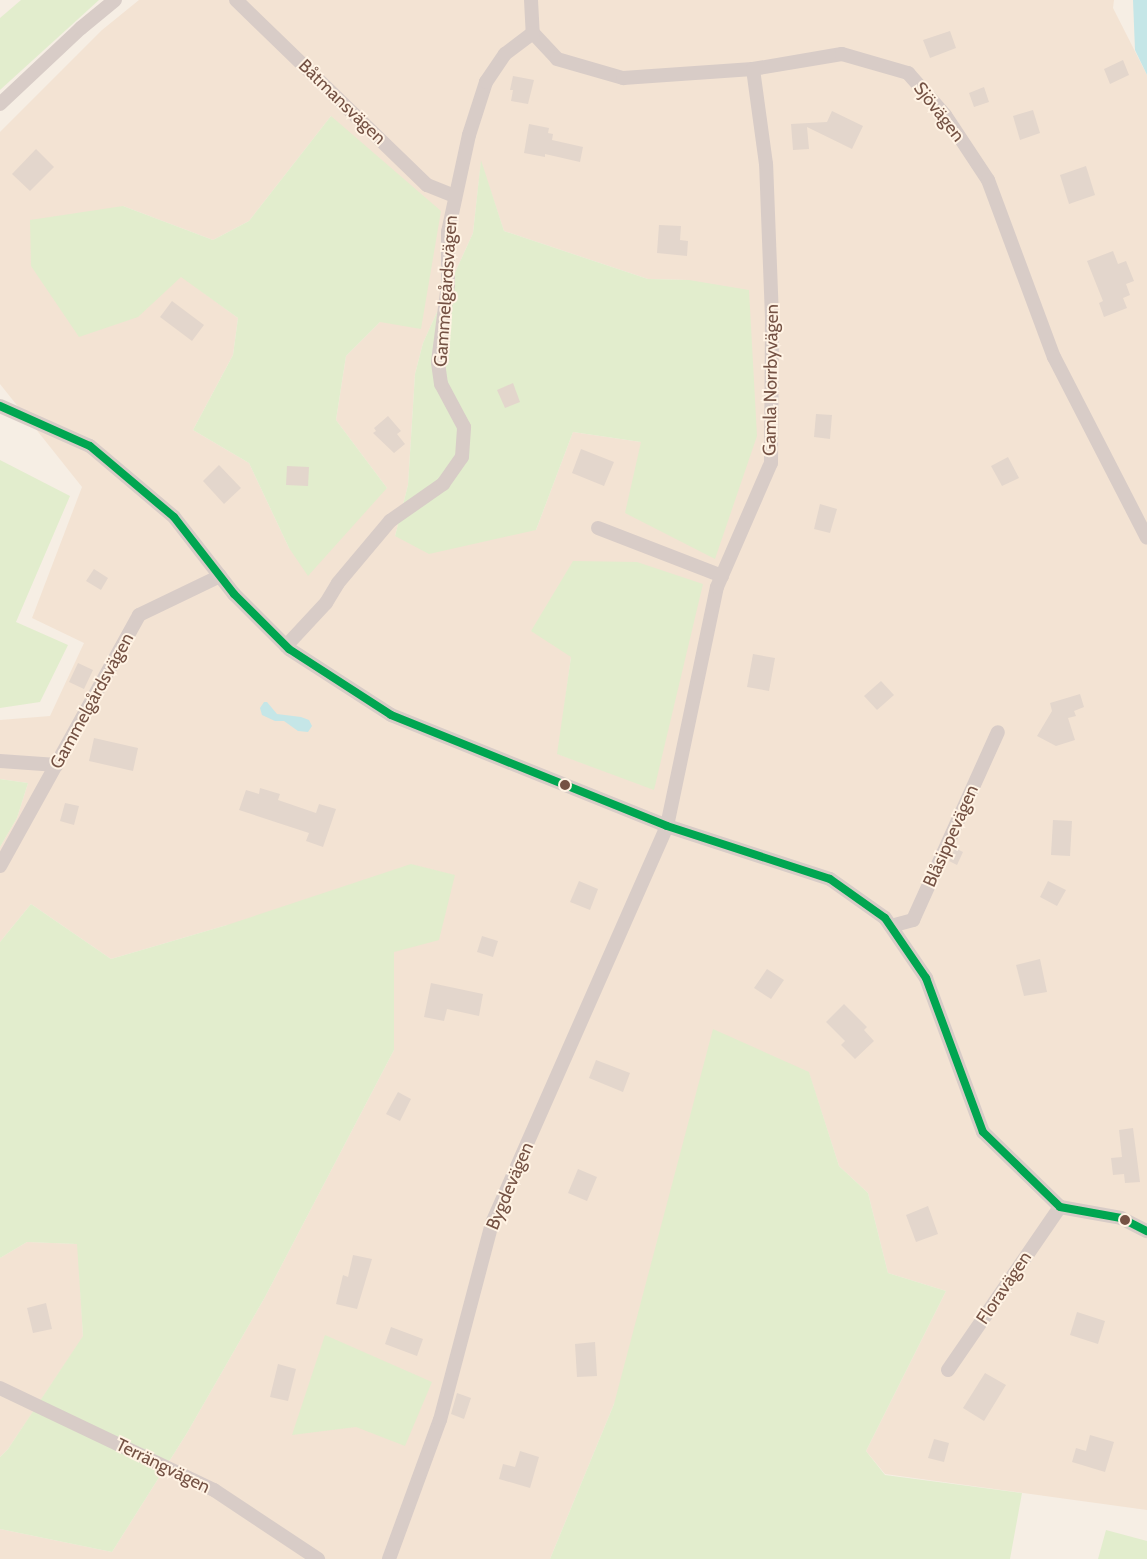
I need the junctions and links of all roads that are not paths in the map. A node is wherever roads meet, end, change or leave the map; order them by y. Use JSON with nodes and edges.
{"nodes":[{"id":1,"x":115,"y":0,"type":"edge"},
{"id":2,"x":236,"y":0,"type":"edge"},
{"id":3,"x":531,"y":0,"type":"edge"},
{"id":4,"x":533,"y":33,"type":"junction"},
{"id":5,"x":753,"y":69,"type":"junction"},
{"id":6,"x":0,"y":104,"type":"edge"},
{"id":7,"x":454,"y":196,"type":"junction"},
{"id":8,"x":0,"y":406,"type":"edge"},
{"id":9,"x":598,"y":528,"type":"dead end"},
{"id":10,"x":1147,"y":538,"type":"edge"},
{"id":11,"x":220,"y":576,"type":"junction"},
{"id":12,"x":722,"y":576,"type":"junction"},
{"id":13,"x":286,"y":646,"type":"junction"},
{"id":14,"x":998,"y":732,"type":"dead end"},
{"id":15,"x":0,"y":761,"type":"edge"},
{"id":16,"x":58,"y":765,"type":"junction"},
{"id":17,"x":666,"y":826,"type":"junction"},
{"id":18,"x":0,"y":866,"type":"edge"},
{"id":19,"x":891,"y":926,"type":"junction"},
{"id":20,"x":1060,"y":1207,"type":"junction"},
{"id":21,"x":1147,"y":1231,"type":"edge"},
{"id":22,"x":948,"y":1370,"type":"dead end"},
{"id":23,"x":0,"y":1388,"type":"edge"},
{"id":24,"x":318,"y":1559,"type":"edge"},
{"id":25,"x":389,"y":1559,"type":"edge"}],
"edges":[{"from":1,"to":6,"type":"street"},
{"from":2,"to":7,"type":"street","name":"Båtmansvägen"},
{"from":3,"to":4,"type":"street"},
{"from":4,"to":5,"type":"street","name":"Sjövägen"},
{"from":4,"to":7,"type":"street","name":"Gammelgårdsvägen"},
{"from":5,"to":10,"type":"street","name":"Sjövägen"},
{"from":5,"to":12,"type":"street","name":"Gamla Norrbyvägen"},
{"from":7,"to":13,"type":"street","name":"Gammelgårdsvägen"},
{"from":8,"to":11,"type":"street"},
{"from":9,"to":12,"type":"street"},
{"from":11,"to":13,"type":"street"},
{"from":11,"to":16,"type":"street","name":"Gammelgårdsvägen"},
{"from":12,"to":17,"type":"street","name":"Gamla Norrbyvägen"},
{"from":13,"to":17,"type":"street"},
{"from":14,"to":19,"type":"street","name":"Blåsippevägen"},
{"from":15,"to":16,"type":"street"},
{"from":16,"to":18,"type":"street","name":"Gammelgårdsvägen"},
{"from":17,"to":19,"type":"street"},
{"from":17,"to":25,"type":"street","name":"Bygdevägen"},
{"from":19,"to":20,"type":"street"},
{"from":20,"to":21,"type":"street"},
{"from":20,"to":22,"type":"street","name":"Floravägen"},
{"from":23,"to":24,"type":"street","name":"Terrängvägen"}]}
